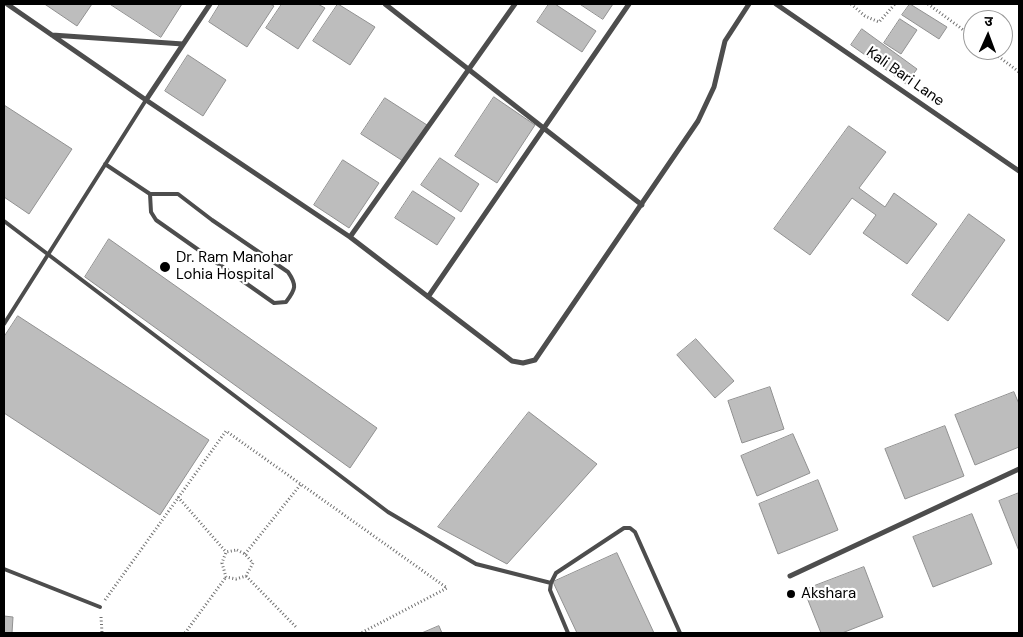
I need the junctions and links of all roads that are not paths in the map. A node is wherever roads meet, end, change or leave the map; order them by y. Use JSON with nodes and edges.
{"nodes":[{"id":1,"x":7,"y":4,"type":"edge"},
{"id":2,"x":210,"y":4,"type":"edge"},
{"id":3,"x":384,"y":4,"type":"edge"},
{"id":4,"x":516,"y":4,"type":"edge"},
{"id":5,"x":629,"y":4,"type":"edge"},
{"id":6,"x":749,"y":4,"type":"edge"},
{"id":7,"x":776,"y":4,"type":"edge"},
{"id":8,"x":51,"y":35,"type":"junction"},
{"id":9,"x":183,"y":44,"type":"junction"},
{"id":10,"x":468,"y":69,"type":"junction"},
{"id":11,"x":146,"y":100,"type":"junction"},
{"id":12,"x":544,"y":128,"type":"junction"},
{"id":13,"x":105,"y":164,"type":"junction"},
{"id":14,"x":1019,"y":171,"type":"edge"},
{"id":15,"x":150,"y":194,"type":"junction"},
{"id":16,"x":642,"y":205,"type":"junction"},
{"id":17,"x":4,"y":221,"type":"edge"},
{"id":18,"x":350,"y":237,"type":"junction"},
{"id":19,"x":47,"y":255,"type":"junction"},
{"id":20,"x":428,"y":297,"type":"junction"},
{"id":21,"x":4,"y":324,"type":"edge"},
{"id":22,"x":1019,"y":469,"type":"edge"},
{"id":23,"x":4,"y":569,"type":"edge"},
{"id":24,"x":790,"y":576,"type":"dead end"},
{"id":25,"x":551,"y":583,"type":"junction"},
{"id":26,"x":100,"y":607,"type":"road end"},
{"id":27,"x":568,"y":633,"type":"edge"},
{"id":28,"x":680,"y":633,"type":"edge"}],
"edges":[{"from":1,"to":8,"type":"street"},
{"from":2,"to":9,"type":"street"},
{"from":3,"to":10,"type":"street"},
{"from":4,"to":10,"type":"street"},
{"from":5,"to":12,"type":"street"},
{"from":6,"to":16,"type":"street"},
{"from":7,"to":14,"type":"street","name":"Kali Bari Lane"},
{"from":8,"to":9,"type":"street"},
{"from":8,"to":11,"type":"street"},
{"from":9,"to":11,"type":"street"},
{"from":10,"to":12,"type":"street"},
{"from":10,"to":18,"type":"street"},
{"from":11,"to":13,"type":"lane"},
{"from":11,"to":18,"type":"street"},
{"from":12,"to":16,"type":"street"},
{"from":12,"to":20,"type":"street"},
{"from":13,"to":15,"type":"lane"},
{"from":13,"to":19,"type":"lane"},
{"from":15,"to":15,"type":"lane"},
{"from":16,"to":20,"type":"street"},
{"from":17,"to":19,"type":"lane"},
{"from":18,"to":20,"type":"street"},
{"from":19,"to":21,"type":"lane"},
{"from":19,"to":25,"type":"lane"},
{"from":22,"to":24,"type":"street"},
{"from":23,"to":26,"type":"lane"},
{"from":25,"to":27,"type":"lane"},
{"from":25,"to":28,"type":"lane"}]}
